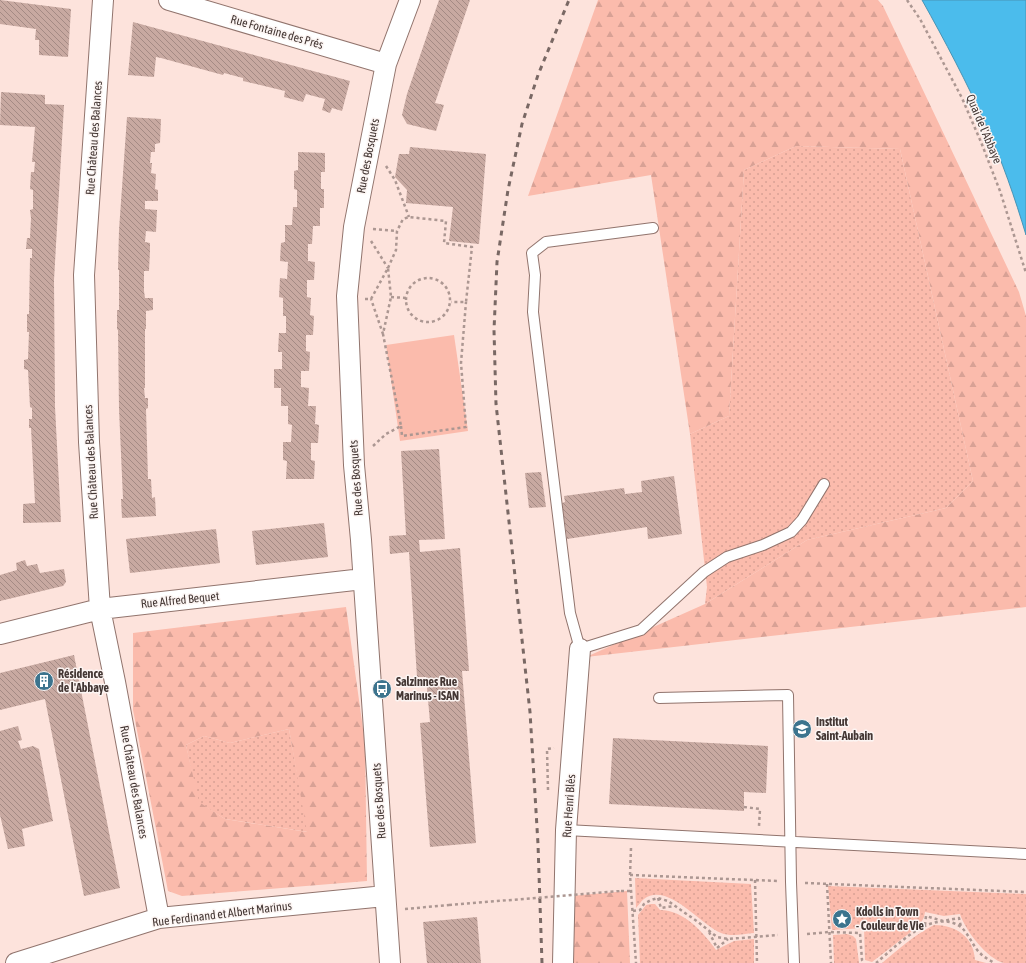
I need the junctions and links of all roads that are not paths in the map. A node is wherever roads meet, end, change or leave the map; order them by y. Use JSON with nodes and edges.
{"nodes":[{"id":1,"x":103,"y":0,"type":"edge"},
{"id":2,"x":169,"y":0,"type":"edge"},
{"id":3,"x":410,"y":0,"type":"edge"},
{"id":4,"x":386,"y":64,"type":"junction"},
{"id":5,"x":653,"y":228,"type":"dead end"},
{"id":6,"x":824,"y":484,"type":"dead end"},
{"id":7,"x":363,"y":579,"type":"junction"},
{"id":8,"x":100,"y":609,"type":"junction"},
{"id":9,"x":0,"y":634,"type":"edge"},
{"id":10,"x":580,"y":649,"type":"junction"},
{"id":11,"x":658,"y":698,"type":"dead end"},
{"id":12,"x":566,"y":830,"type":"junction"},
{"id":13,"x":790,"y":842,"type":"junction"},
{"id":14,"x":1026,"y":854,"type":"edge"},
{"id":15,"x":386,"y":903,"type":"junction"},
{"id":16,"x":158,"y":918,"type":"junction"},
{"id":17,"x":16,"y":963,"type":"edge"},
{"id":18,"x":390,"y":963,"type":"edge"},
{"id":19,"x":562,"y":963,"type":"edge"},
{"id":20,"x":794,"y":963,"type":"edge"}],
"edges":[{"from":1,"to":8,"type":"street","name":"Rue Château des Balances"},
{"from":2,"to":4,"type":"street","name":"Rue Fontaine des Prés"},
{"from":3,"to":4,"type":"street","name":"Rue des Bosquets"},
{"from":4,"to":7,"type":"street","name":"Rue des Bosquets"},
{"from":5,"to":10,"type":"lane"},
{"from":6,"to":10,"type":"lane"},
{"from":7,"to":8,"type":"street","name":"Rue Alfred Bequet"},
{"from":7,"to":15,"type":"street","name":"Rue des Bosquets"},
{"from":8,"to":9,"type":"street","name":"Rue Alfred Bequet"},
{"from":8,"to":16,"type":"street","name":"Rue Château des Balances"},
{"from":10,"to":12,"type":"street","name":"Rue Henri Blès"},
{"from":11,"to":13,"type":"lane"},
{"from":12,"to":13,"type":"lane"},
{"from":12,"to":19,"type":"street","name":"Rue Henri Blès"},
{"from":13,"to":14,"type":"lane"},
{"from":13,"to":20,"type":"lane"},
{"from":15,"to":16,"type":"street","name":"Rue Ferdinand et Albert Marinus"},
{"from":15,"to":18,"type":"street","name":"Rue des Bosquets"},
{"from":16,"to":17,"type":"street","name":"Rue Ferdinand et Albert Marinus"}]}
